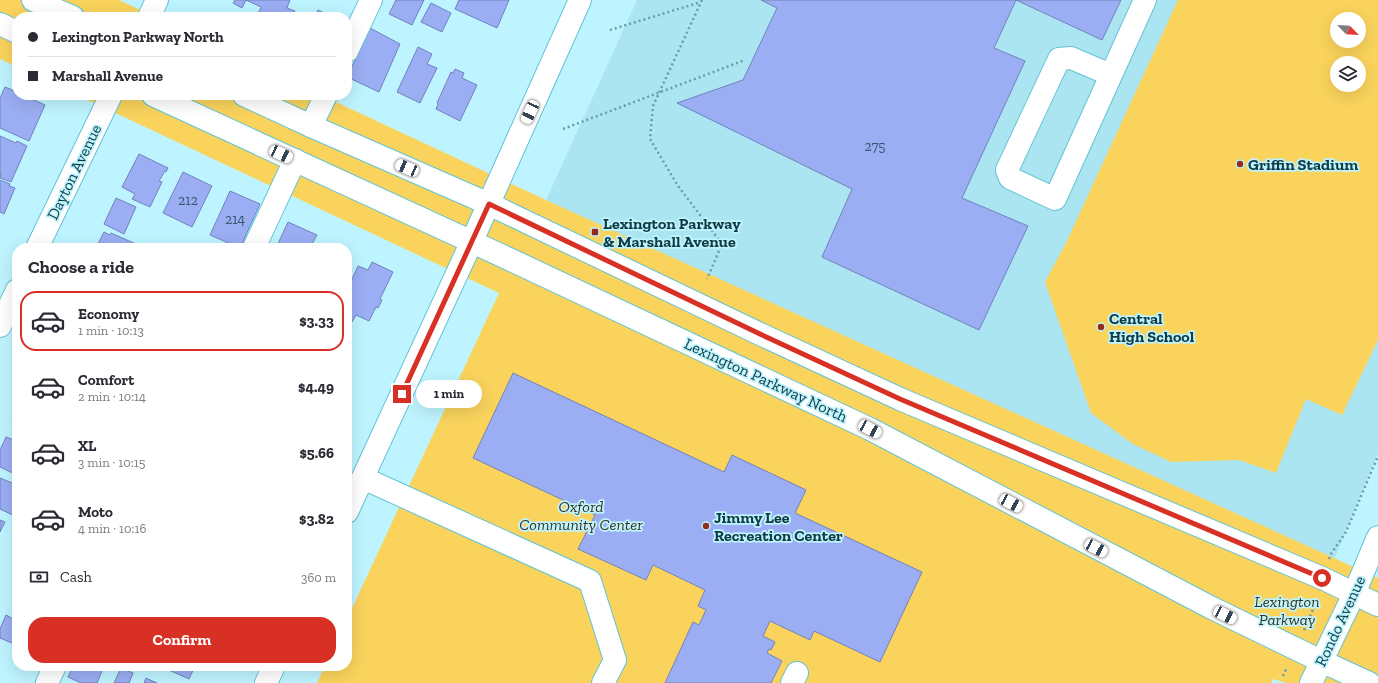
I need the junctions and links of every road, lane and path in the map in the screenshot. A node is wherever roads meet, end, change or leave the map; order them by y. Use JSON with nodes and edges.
{"nodes":[{"id":1,"x":33,"y":0,"type":"edge"},
{"id":2,"x":157,"y":0,"type":"edge"},
{"id":3,"x":371,"y":0,"type":"edge"},
{"id":4,"x":580,"y":0,"type":"edge"},
{"id":5,"x":1145,"y":0,"type":"edge"},
{"id":6,"x":701,"y":1,"type":"edge"},
{"id":7,"x":61,"y":12,"type":"edge"},
{"id":8,"x":151,"y":12,"type":"edge"},
{"id":9,"x":0,"y":24,"type":"edge"},
{"id":10,"x":12,"y":30,"type":"edge"},
{"id":11,"x":610,"y":30,"type":"dead end"},
{"id":12,"x":352,"y":40,"type":"edge"},
{"id":13,"x":745,"y":60,"type":"dead end"},
{"id":14,"x":1111,"y":75,"type":"junction"},
{"id":15,"x":659,"y":94,"type":"junction"},
{"id":16,"x":109,"y":100,"type":"edge"},
{"id":17,"x":164,"y":100,"type":"edge"},
{"id":18,"x":255,"y":100,"type":"edge"},
{"id":19,"x":324,"y":100,"type":"edge"},
{"id":20,"x":311,"y":126,"type":"junction"},
{"id":21,"x":563,"y":129,"type":"dead end"},
{"id":22,"x":295,"y":160,"type":"junction"},
{"id":23,"x":489,"y":204,"type":"junction"},
{"id":24,"x":472,"y":241,"type":"junction"},
{"id":25,"x":40,"y":243,"type":"edge"},
{"id":26,"x":256,"y":243,"type":"edge"},
{"id":27,"x":707,"y":279,"type":"dead end"},
{"id":28,"x":12,"y":301,"type":"edge"},
{"id":29,"x":0,"y":326,"type":"edge"},
{"id":30,"x":1378,"y":456,"type":"edge"},
{"id":31,"x":363,"y":478,"type":"junction"},
{"id":32,"x":352,"y":501,"type":"edge"},
{"id":33,"x":1378,"y":537,"type":"edge"},
{"id":34,"x":1322,"y":578,"type":"junction"},
{"id":35,"x":1354,"y":594,"type":"junction"},
{"id":36,"x":1378,"y":605,"type":"edge"},
{"id":37,"x":1295,"y":649,"type":"junction"},
{"id":38,"x":1321,"y":661,"type":"junction"},
{"id":39,"x":53,"y":671,"type":"edge"},
{"id":40,"x":272,"y":671,"type":"edge"},
{"id":41,"x":1283,"y":676,"type":"dead end"},
{"id":42,"x":47,"y":683,"type":"edge"},
{"id":43,"x":266,"y":683,"type":"edge"},
{"id":44,"x":603,"y":683,"type":"edge"},
{"id":45,"x":1311,"y":683,"type":"edge"},
{"id":46,"x":1369,"y":683,"type":"edge"}],
"edges":[{"from":1,"to":7,"type":"main road"},
{"from":2,"to":8,"type":"main road"},
{"from":3,"to":12,"type":"main road"},
{"from":4,"to":23,"type":"main road"},
{"from":5,"to":14,"type":"main road"},
{"from":6,"to":11,"type":"path"},
{"from":6,"to":15,"type":"path"},
{"from":9,"to":10,"type":"main road"},
{"from":13,"to":15,"type":"path"},
{"from":14,"to":14,"type":"main road"},
{"from":15,"to":21,"type":"path"},
{"from":15,"to":27,"type":"path"},
{"from":16,"to":25,"type":"main road","name":"Dayton Avenue"},
{"from":17,"to":22,"type":"main road","name":"Lexington Parkway North"},
{"from":18,"to":20,"type":"main road"},
{"from":19,"to":20,"type":"main road"},
{"from":20,"to":23,"type":"main road"},
{"from":22,"to":24,"type":"main road","name":"Lexington Parkway North"},
{"from":22,"to":26,"type":"main road"},
{"from":23,"to":24,"type":"main road"},
{"from":23,"to":34,"type":"main road"},
{"from":24,"to":31,"type":"main road"},
{"from":24,"to":37,"type":"main road","name":"Lexington Parkway North"},
{"from":28,"to":29,"type":"main road"},
{"from":30,"to":34,"type":"path"},
{"from":31,"to":32,"type":"main road"},
{"from":31,"to":44,"type":"main road"},
{"from":33,"to":35,"type":"main road","name":"Rondo Avenue"},
{"from":34,"to":35,"type":"main road"},
{"from":34,"to":37,"type":"path"},
{"from":35,"to":36,"type":"main road"},
{"from":35,"to":38,"type":"main road","name":"Rondo Avenue"},
{"from":37,"to":38,"type":"main road","name":"Lexington Parkway North"},
{"from":37,"to":41,"type":"path"},
{"from":38,"to":45,"type":"main road","name":"Rondo Avenue"},
{"from":38,"to":46,"type":"main road","name":"Lexington Parkway North"},
{"from":39,"to":42,"type":"main road"},
{"from":40,"to":43,"type":"main road"}]}
